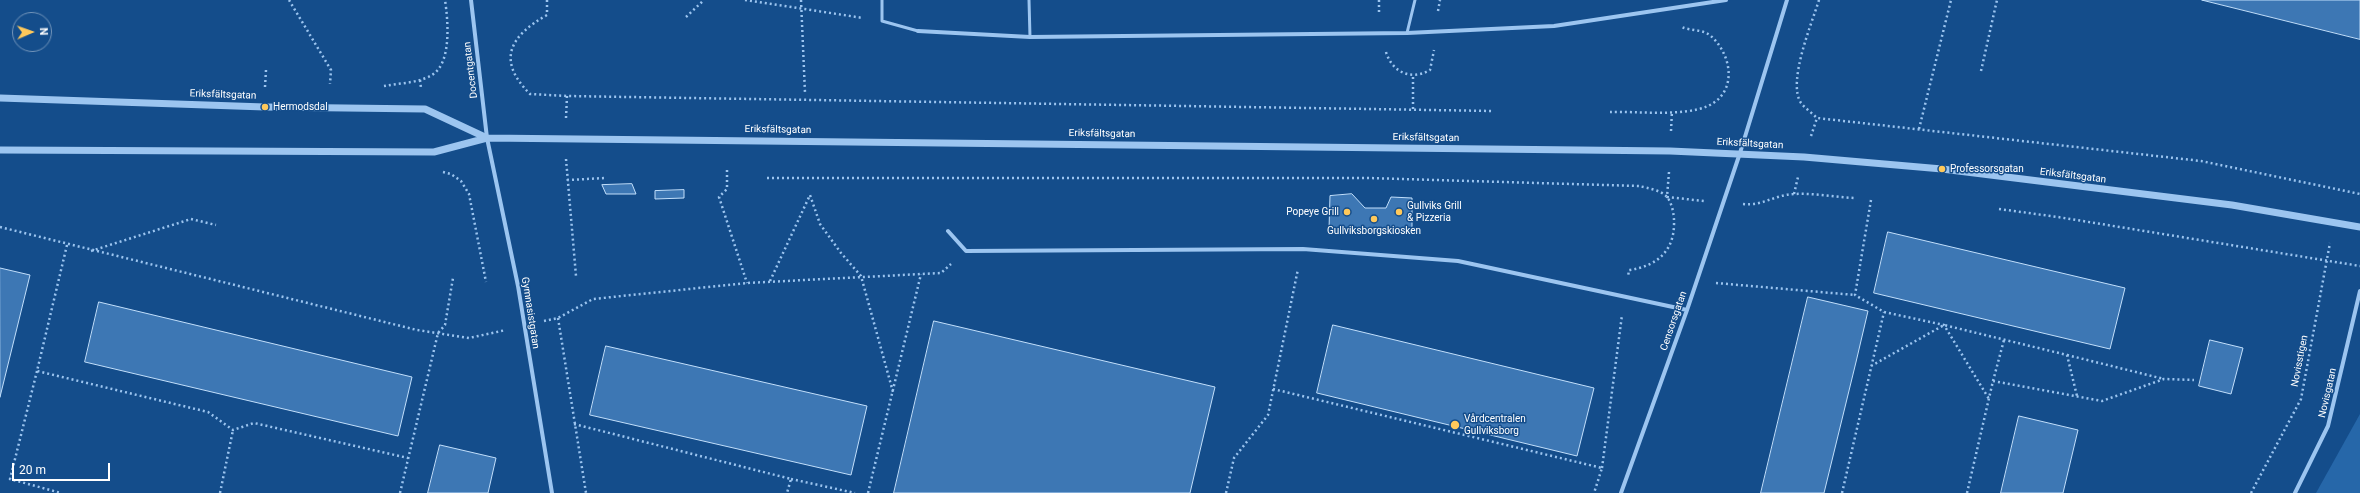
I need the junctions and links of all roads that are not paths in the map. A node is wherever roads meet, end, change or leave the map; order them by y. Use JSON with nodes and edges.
{"nodes":[{"id":1,"x":471,"y":0,"type":"edge"},
{"id":2,"x":882,"y":0,"type":"edge"},
{"id":3,"x":1029,"y":0,"type":"edge"},
{"id":4,"x":1415,"y":0,"type":"edge"},
{"id":5,"x":1726,"y":0,"type":"edge"},
{"id":6,"x":1787,"y":0,"type":"edge"},
{"id":7,"x":918,"y":31,"type":"joint"},
{"id":8,"x":1407,"y":33,"type":"junction"},
{"id":9,"x":1030,"y":37,"type":"junction"},
{"id":10,"x":0,"y":98,"type":"edge"},
{"id":11,"x":487,"y":138,"type":"junction"},
{"id":12,"x":0,"y":150,"type":"edge"},
{"id":13,"x":1740,"y":154,"type":"junction"},
{"id":14,"x":2360,"y":227,"type":"edge"},
{"id":15,"x":948,"y":231,"type":"dead end"},
{"id":16,"x":2360,"y":291,"type":"edge"},
{"id":17,"x":1687,"y":310,"type":"junction"},
{"id":18,"x":552,"y":493,"type":"edge"},
{"id":19,"x":1621,"y":493,"type":"edge"},
{"id":20,"x":2295,"y":493,"type":"edge"}],
"edges":[{"from":1,"to":11,"type":"street","name":"Docentgatan"},
{"from":2,"to":7,"type":"lane"},
{"from":3,"to":9,"type":"lane"},
{"from":4,"to":8,"type":"lane"},
{"from":5,"to":8,"type":"street"},
{"from":6,"to":13,"type":"street"},
{"from":7,"to":9,"type":"street"},
{"from":8,"to":9,"type":"street"},
{"from":10,"to":11,"type":"street","name":"Eriksfältsgatan"},
{"from":11,"to":12,"type":"street","name":"Eriksfältsgatan"},
{"from":11,"to":13,"type":"street","name":"Eriksfältsgatan"},
{"from":11,"to":18,"type":"street","name":"Gymnasistgatan"},
{"from":13,"to":14,"type":"street","name":"Eriksfältsgatan"},
{"from":13,"to":17,"type":"street","name":"Censorsgatan"},
{"from":15,"to":17,"type":"street"},
{"from":16,"to":20,"type":"street","name":"Novisgatan"},
{"from":17,"to":19,"type":"street","name":"Censorsgatan"}]}
